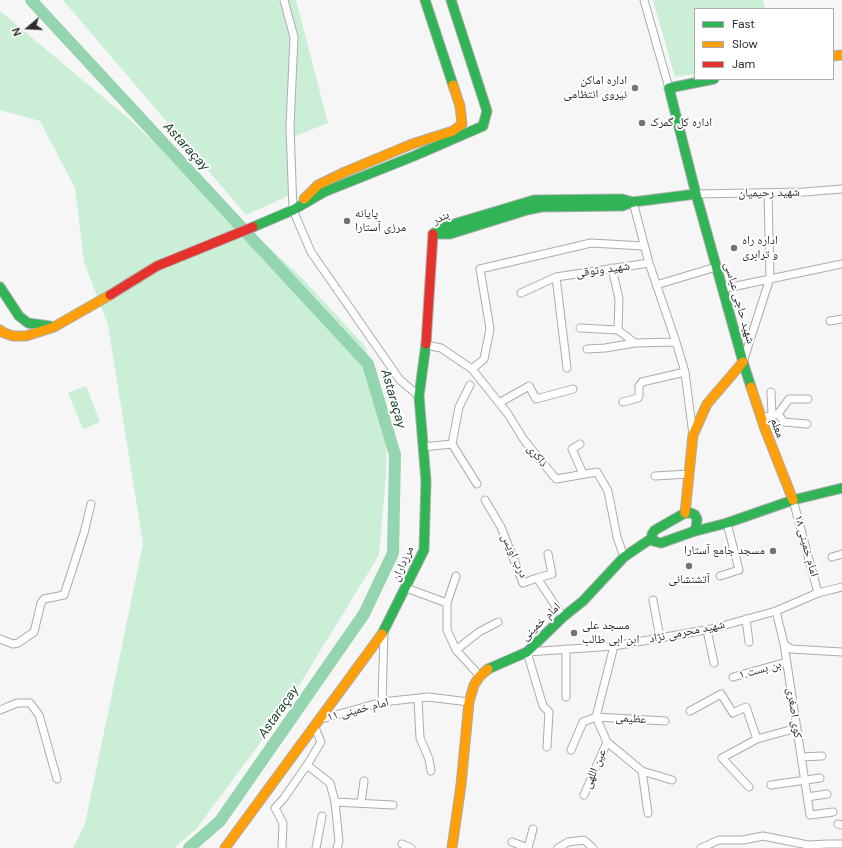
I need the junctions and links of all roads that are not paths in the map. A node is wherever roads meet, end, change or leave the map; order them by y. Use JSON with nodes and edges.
{"nodes":[{"id":1,"x":284,"y":0,"type":"edge"},
{"id":2,"x":425,"y":0,"type":"edge"},
{"id":3,"x":451,"y":0,"type":"edge"},
{"id":4,"x":644,"y":0,"type":"edge"},
{"id":5,"x":709,"y":80,"type":"edge"},
{"id":6,"x":669,"y":88,"type":"junction"},
{"id":7,"x":842,"y":189,"type":"edge"},
{"id":8,"x":768,"y":193,"type":"junction"},
{"id":9,"x":696,"y":194,"type":"junction"},
{"id":10,"x":633,"y":202,"type":"junction"},
{"id":11,"x":293,"y":210,"type":"junction"},
{"id":12,"x":432,"y":234,"type":"joint"},
{"id":13,"x":644,"y":246,"type":"junction"},
{"id":14,"x":649,"y":263,"type":"junction"},
{"id":15,"x":842,"y":264,"type":"edge"},
{"id":16,"x":716,"y":267,"type":"junction"},
{"id":17,"x":612,"y":268,"type":"junction"},
{"id":18,"x":556,"y":277,"type":"junction"},
{"id":19,"x":770,"y":278,"type":"junction"},
{"id":20,"x":656,"y":285,"type":"junction"},
{"id":21,"x":0,"y":287,"type":"edge"},
{"id":22,"x":722,"y":289,"type":"junction"},
{"id":23,"x":521,"y":293,"type":"dead end"},
{"id":24,"x":842,"y":319,"type":"edge"},
{"id":25,"x":830,"y":321,"type":"dead end"},
{"id":26,"x":54,"y":327,"type":"junction"},
{"id":27,"x":580,"y":328,"type":"dead end"},
{"id":28,"x":0,"y":330,"type":"edge"},
{"id":29,"x":618,"y":330,"type":"junction"},
{"id":30,"x":676,"y":342,"type":"junction"},
{"id":31,"x":635,"y":343,"type":"junction"},
{"id":32,"x":426,"y":345,"type":"junction"},
{"id":33,"x":587,"y":349,"type":"dead end"},
{"id":34,"x":743,"y":362,"type":"junction"},
{"id":35,"x":567,"y":368,"type":"dead end"},
{"id":36,"x":472,"y":369,"type":"junction"},
{"id":37,"x":685,"y":372,"type":"junction"},
{"id":38,"x":470,"y":385,"type":"dead end"},
{"id":39,"x":573,"y":389,"type":"dead end"},
{"id":40,"x":771,"y":392,"type":"dead end"},
{"id":41,"x":419,"y":396,"type":"junction"},
{"id":42,"x":808,"y":399,"type":"dead end"},
{"id":43,"x":623,"y":402,"type":"dead end"},
{"id":44,"x":499,"y":403,"type":"junction"},
{"id":45,"x":775,"y":414,"type":"junction"},
{"id":46,"x":761,"y":418,"type":"junction"},
{"id":47,"x":807,"y":424,"type":"dead end"},
{"id":48,"x":693,"y":435,"type":"junction"},
{"id":49,"x":452,"y":444,"type":"junction"},
{"id":50,"x":580,"y":444,"type":"dead end"},
{"id":51,"x":423,"y":447,"type":"junction"},
{"id":52,"x":583,"y":474,"type":"junction"},
{"id":53,"x":689,"y":474,"type":"junction"},
{"id":54,"x":655,"y":476,"type":"dead end"},
{"id":55,"x":477,"y":484,"type":"dead end"},
{"id":56,"x":842,"y":488,"type":"edge"},
{"id":57,"x":485,"y":500,"type":"dead end"},
{"id":58,"x":793,"y":500,"type":"junction"},
{"id":59,"x":91,"y":504,"type":"dead end"},
{"id":60,"x":685,"y":513,"type":"junction"},
{"id":61,"x":727,"y":523,"type":"junction"},
{"id":62,"x":692,"y":532,"type":"junction"},
{"id":63,"x":652,"y":538,"type":"junction"},
{"id":64,"x":548,"y":554,"type":"dead end"},
{"id":65,"x":842,"y":554,"type":"edge"},
{"id":66,"x":624,"y":557,"type":"junction"},
{"id":67,"x":832,"y":557,"type":"dead end"},
{"id":68,"x":456,"y":576,"type":"dead end"},
{"id":69,"x":720,"y":576,"type":"dead end"},
{"id":70,"x":537,"y":578,"type":"junction"},
{"id":71,"x":842,"y":587,"type":"edge"},
{"id":72,"x":406,"y":588,"type":"junction"},
{"id":73,"x":818,"y":593,"type":"junction"},
{"id":74,"x":653,"y":600,"type":"dead end"},
{"id":75,"x":447,"y":603,"type":"junction"},
{"id":76,"x":776,"y":611,"type":"junction"},
{"id":77,"x":563,"y":617,"type":"junction"},
{"id":78,"x":746,"y":619,"type":"junction"},
{"id":79,"x":498,"y":622,"type":"dead end"},
{"id":80,"x":706,"y":630,"type":"junction"},
{"id":81,"x":384,"y":631,"type":"junction"},
{"id":82,"x":660,"y":638,"type":"junction"},
{"id":83,"x":0,"y":639,"type":"edge"},
{"id":84,"x":748,"y":642,"type":"dead end"},
{"id":85,"x":784,"y":644,"type":"junction"},
{"id":86,"x":614,"y":646,"type":"junction"},
{"id":87,"x":566,"y":649,"type":"junction"},
{"id":88,"x":456,"y":650,"type":"junction"},
{"id":89,"x":527,"y":652,"type":"junction"},
{"id":90,"x":842,"y":652,"type":"edge"},
{"id":91,"x":787,"y":662,"type":"junction"},
{"id":92,"x":714,"y":663,"type":"dead end"},
{"id":93,"x":480,"y":676,"type":"junction"},
{"id":94,"x":733,"y":677,"type":"dead end"},
{"id":95,"x":566,"y":697,"type":"dead end"},
{"id":96,"x":418,"y":699,"type":"junction"},
{"id":97,"x":382,"y":702,"type":"junction"},
{"id":98,"x":469,"y":702,"type":"junction"},
{"id":99,"x":0,"y":710,"type":"edge"},
{"id":100,"x":690,"y":710,"type":"dead end"},
{"id":101,"x":596,"y":717,"type":"junction"},
{"id":102,"x":666,"y":721,"type":"dead end"},
{"id":103,"x":316,"y":723,"type":"junction"},
{"id":104,"x":797,"y":728,"type":"junction"},
{"id":105,"x":757,"y":739,"type":"junction"},
{"id":106,"x":607,"y":742,"type":"junction"},
{"id":107,"x":547,"y":747,"type":"dead end"},
{"id":108,"x":572,"y":750,"type":"dead end"},
{"id":109,"x":822,"y":756,"type":"dead end"},
{"id":110,"x":801,"y":757,"type":"junction"},
{"id":111,"x":307,"y":765,"type":"junction"},
{"id":112,"x":431,"y":771,"type":"dead end"},
{"id":113,"x":642,"y":771,"type":"junction"},
{"id":114,"x":57,"y":778,"type":"dead end"},
{"id":115,"x":820,"y":778,"type":"dead end"},
{"id":116,"x":672,"y":780,"type":"dead end"},
{"id":117,"x":804,"y":780,"type":"junction"},
{"id":118,"x":364,"y":781,"type":"dead end"},
{"id":119,"x":771,"y":785,"type":"dead end"},
{"id":120,"x":749,"y":788,"type":"dead end"},
{"id":121,"x":827,"y":794,"type":"dead end"},
{"id":122,"x":584,"y":795,"type":"dead end"},
{"id":123,"x":807,"y":798,"type":"junction"},
{"id":124,"x":335,"y":802,"type":"junction"},
{"id":125,"x":361,"y":803,"type":"junction"},
{"id":126,"x":393,"y":805,"type":"dead end"},
{"id":127,"x":833,"y":812,"type":"dead end"},
{"id":128,"x":648,"y":813,"type":"dead end"},
{"id":129,"x":322,"y":816,"type":"dead end"},
{"id":130,"x":533,"y":829,"type":"dead end"},
{"id":131,"x":512,"y":842,"type":"dead end"},
{"id":132,"x":402,"y":844,"type":"dead end"},
{"id":133,"x":842,"y":844,"type":"edge"},
{"id":134,"x":796,"y":845,"type":"edge"},
{"id":135,"x":225,"y":848,"type":"edge"},
{"id":136,"x":282,"y":848,"type":"edge"},
{"id":137,"x":316,"y":848,"type":"edge"},
{"id":138,"x":337,"y":848,"type":"edge"},
{"id":139,"x":411,"y":848,"type":"edge"},
{"id":140,"x":452,"y":848,"type":"edge"},
{"id":141,"x":528,"y":848,"type":"edge"},
{"id":142,"x":558,"y":848,"type":"edge"},
{"id":143,"x":593,"y":848,"type":"edge"},
{"id":144,"x":701,"y":848,"type":"edge"}],
"edges":[{"from":1,"to":11,"type":"street"},
{"from":2,"to":11,"type":"main road"},
{"from":3,"to":11,"type":"main road"},
{"from":4,"to":6,"type":"street"},
{"from":5,"to":6,"type":"main road"},
{"from":6,"to":9,"type":"main road","name":"شهید حاجی عباسی"},
{"from":7,"to":8,"type":"street","name":"شهید رحیمیان"},
{"from":8,"to":9,"type":"street","name":"شهید رحیمیان"},
{"from":8,"to":19,"type":"street"},
{"from":9,"to":10,"type":"main road","name":"بندر"},
{"from":9,"to":16,"type":"main road","name":"شهید حاجی عباسی"},
{"from":10,"to":12,"type":"main road","name":"بندر"},
{"from":10,"to":13,"type":"street"},
{"from":11,"to":26,"type":"main road"},
{"from":11,"to":41,"type":"street"},
{"from":12,"to":32,"type":"main road","name":"مرزداران"},
{"from":13,"to":14,"type":"street"},
{"from":13,"to":36,"type":"street"},
{"from":14,"to":17,"type":"street","name":"شهید وثوقی"},
{"from":14,"to":20,"type":"street"},
{"from":15,"to":19,"type":"street"},
{"from":16,"to":20,"type":"street"},
{"from":16,"to":22,"type":"main road","name":"شهید حاجی عباسی"},
{"from":17,"to":18,"type":"street","name":"شهید وثوقی"},
{"from":17,"to":29,"type":"street"},
{"from":18,"to":23,"type":"street","name":"شهید وثوقی"},
{"from":18,"to":35,"type":"street"},
{"from":19,"to":22,"type":"street"},
{"from":19,"to":34,"type":"street"},
{"from":20,"to":30,"type":"street"},
{"from":21,"to":26,"type":"main road"},
{"from":22,"to":34,"type":"main road","name":"شهید حاجی عباسی"},
{"from":24,"to":25,"type":"street"},
{"from":26,"to":28,"type":"main road"},
{"from":27,"to":29,"type":"street"},
{"from":29,"to":31,"type":"street"},
{"from":30,"to":31,"type":"street"},
{"from":30,"to":37,"type":"street"},
{"from":31,"to":33,"type":"street"},
{"from":32,"to":36,"type":"street","name":"ذاکری"},
{"from":32,"to":41,"type":"main road","name":"مرزداران"},
{"from":34,"to":46,"type":"main road","name":"معلم"},
{"from":34,"to":48,"type":"main road","name":"شهید حاجی عباسی"},
{"from":36,"to":44,"type":"street","name":"ذاکری"},
{"from":37,"to":43,"type":"street"},
{"from":37,"to":48,"type":"street"},
{"from":38,"to":49,"type":"street"},
{"from":39,"to":44,"type":"street"},
{"from":40,"to":45,"type":"street"},
{"from":41,"to":51,"type":"main road","name":"مرزداران"},
{"from":42,"to":45,"type":"street"},
{"from":44,"to":52,"type":"street","name":"ذاکری"},
{"from":45,"to":46,"type":"street"},
{"from":45,"to":47,"type":"street"},
{"from":46,"to":58,"type":"main road","name":"معلم"},
{"from":48,"to":53,"type":"main road","name":"شهید حاجی عباسی"},
{"from":49,"to":51,"type":"street"},
{"from":49,"to":55,"type":"street"},
{"from":50,"to":52,"type":"street"},
{"from":51,"to":72,"type":"main road","name":"مرزداران"},
{"from":52,"to":66,"type":"street","name":"ذاکری"},
{"from":53,"to":54,"type":"street"},
{"from":53,"to":60,"type":"main road","name":"شهید حاجی عباسی"},
{"from":56,"to":58,"type":"main road"},
{"from":57,"to":70,"type":"street","name":"درب اویس"},
{"from":58,"to":61,"type":"main road"},
{"from":58,"to":73,"type":"street","name":"امام خمینی ۱۸"},
{"from":59,"to":83,"type":"street"},
{"from":60,"to":62,"type":"main road"},
{"from":60,"to":63,"type":"main road","name":"امام خمینی"},
{"from":61,"to":62,"type":"main road"},
{"from":61,"to":69,"type":"street"},
{"from":62,"to":63,"type":"main road"},
{"from":63,"to":66,"type":"main road","name":"امام خمینی"},
{"from":64,"to":70,"type":"street"},
{"from":65,"to":67,"type":"street"},
{"from":66,"to":77,"type":"main road","name":"امام خمینی"},
{"from":68,"to":75,"type":"street"},
{"from":70,"to":77,"type":"street","name":"درب اویس"},
{"from":71,"to":73,"type":"street","name":"شهید محرمی نژاد"},
{"from":72,"to":75,"type":"street"},
{"from":72,"to":81,"type":"main road","name":"مرزداران"},
{"from":73,"to":76,"type":"street","name":"شهید محرمی نژاد"},
{"from":74,"to":82,"type":"street"},
{"from":75,"to":88,"type":"street"},
{"from":76,"to":78,"type":"street","name":"شهید محرمی نژاد"},
{"from":76,"to":85,"type":"street","name":"کوی اصغری"},
{"from":77,"to":89,"type":"main road","name":"امام خمینی"},
{"from":78,"to":80,"type":"street","name":"شهید محرمی نژاد"},
{"from":78,"to":84,"type":"street"},
{"from":79,"to":88,"type":"street"},
{"from":80,"to":82,"type":"street","name":"شهید محرمی نژاد"},
{"from":80,"to":92,"type":"street"},
{"from":81,"to":97,"type":"street"},
{"from":81,"to":103,"type":"main road","name":"مرزداران"},
{"from":82,"to":86,"type":"street","name":"شهید محرمی نژاد"},
{"from":85,"to":90,"type":"street"},
{"from":85,"to":91,"type":"street","name":"کوی اصغری"},
{"from":86,"to":87,"type":"street","name":"شهید محرمی نژاد"},
{"from":86,"to":101,"type":"street"},
{"from":87,"to":89,"type":"street","name":"شهید محرمی نژاد"},
{"from":87,"to":95,"type":"street"},
{"from":88,"to":93,"type":"street"},
{"from":89,"to":93,"type":"main road","name":"امام خمینی"},
{"from":89,"to":107,"type":"street"},
{"from":91,"to":94,"type":"street","name":"بن بست ۱"},
{"from":91,"to":104,"type":"street","name":"کوی اصغری"},
{"from":93,"to":98,"type":"main road"},
{"from":96,"to":97,"type":"street","name":"امام خمینی ۱۱"},
{"from":96,"to":98,"type":"street","name":"امام خمینی ۱۱"},
{"from":96,"to":112,"type":"street"},
{"from":97,"to":103,"type":"street","name":"امام خمینی ۱۱"},
{"from":98,"to":140,"type":"main road"},
{"from":99,"to":114,"type":"street"},
{"from":100,"to":105,"type":"street"},
{"from":101,"to":102,"type":"street","name":"عظیمی"},
{"from":101,"to":106,"type":"street"},
{"from":101,"to":108,"type":"street"},
{"from":103,"to":111,"type":"street"},
{"from":103,"to":135,"type":"main road","name":"مرزداران"},
{"from":104,"to":105,"type":"street"},
{"from":104,"to":110,"type":"street","name":"کوی اصغری"},
{"from":105,"to":120,"type":"street"},
{"from":106,"to":113,"type":"street"},
{"from":106,"to":122,"type":"street","name":"عین اللهی"},
{"from":109,"to":110,"type":"street"},
{"from":110,"to":117,"type":"street","name":"کوی اصغری"},
{"from":111,"to":124,"type":"street"},
{"from":111,"to":136,"type":"street"},
{"from":113,"to":116,"type":"street"},
{"from":113,"to":128,"type":"street"},
{"from":115,"to":117,"type":"street"},
{"from":117,"to":119,"type":"street"},
{"from":117,"to":123,"type":"street","name":"کوی اصغری"},
{"from":118,"to":125,"type":"street"},
{"from":121,"to":123,"type":"street"},
{"from":123,"to":127,"type":"street","name":"کوی اصغری"},
{"from":124,"to":125,"type":"street"},
{"from":124,"to":138,"type":"street"},
{"from":125,"to":126,"type":"street"},
{"from":129,"to":137,"type":"street"},
{"from":130,"to":141,"type":"street"},
{"from":131,"to":141,"type":"street"},
{"from":132,"to":139,"type":"street"},
{"from":133,"to":134,"type":"street"},
{"from":134,"to":144,"type":"street"},
{"from":142,"to":143,"type":"street"}]}
